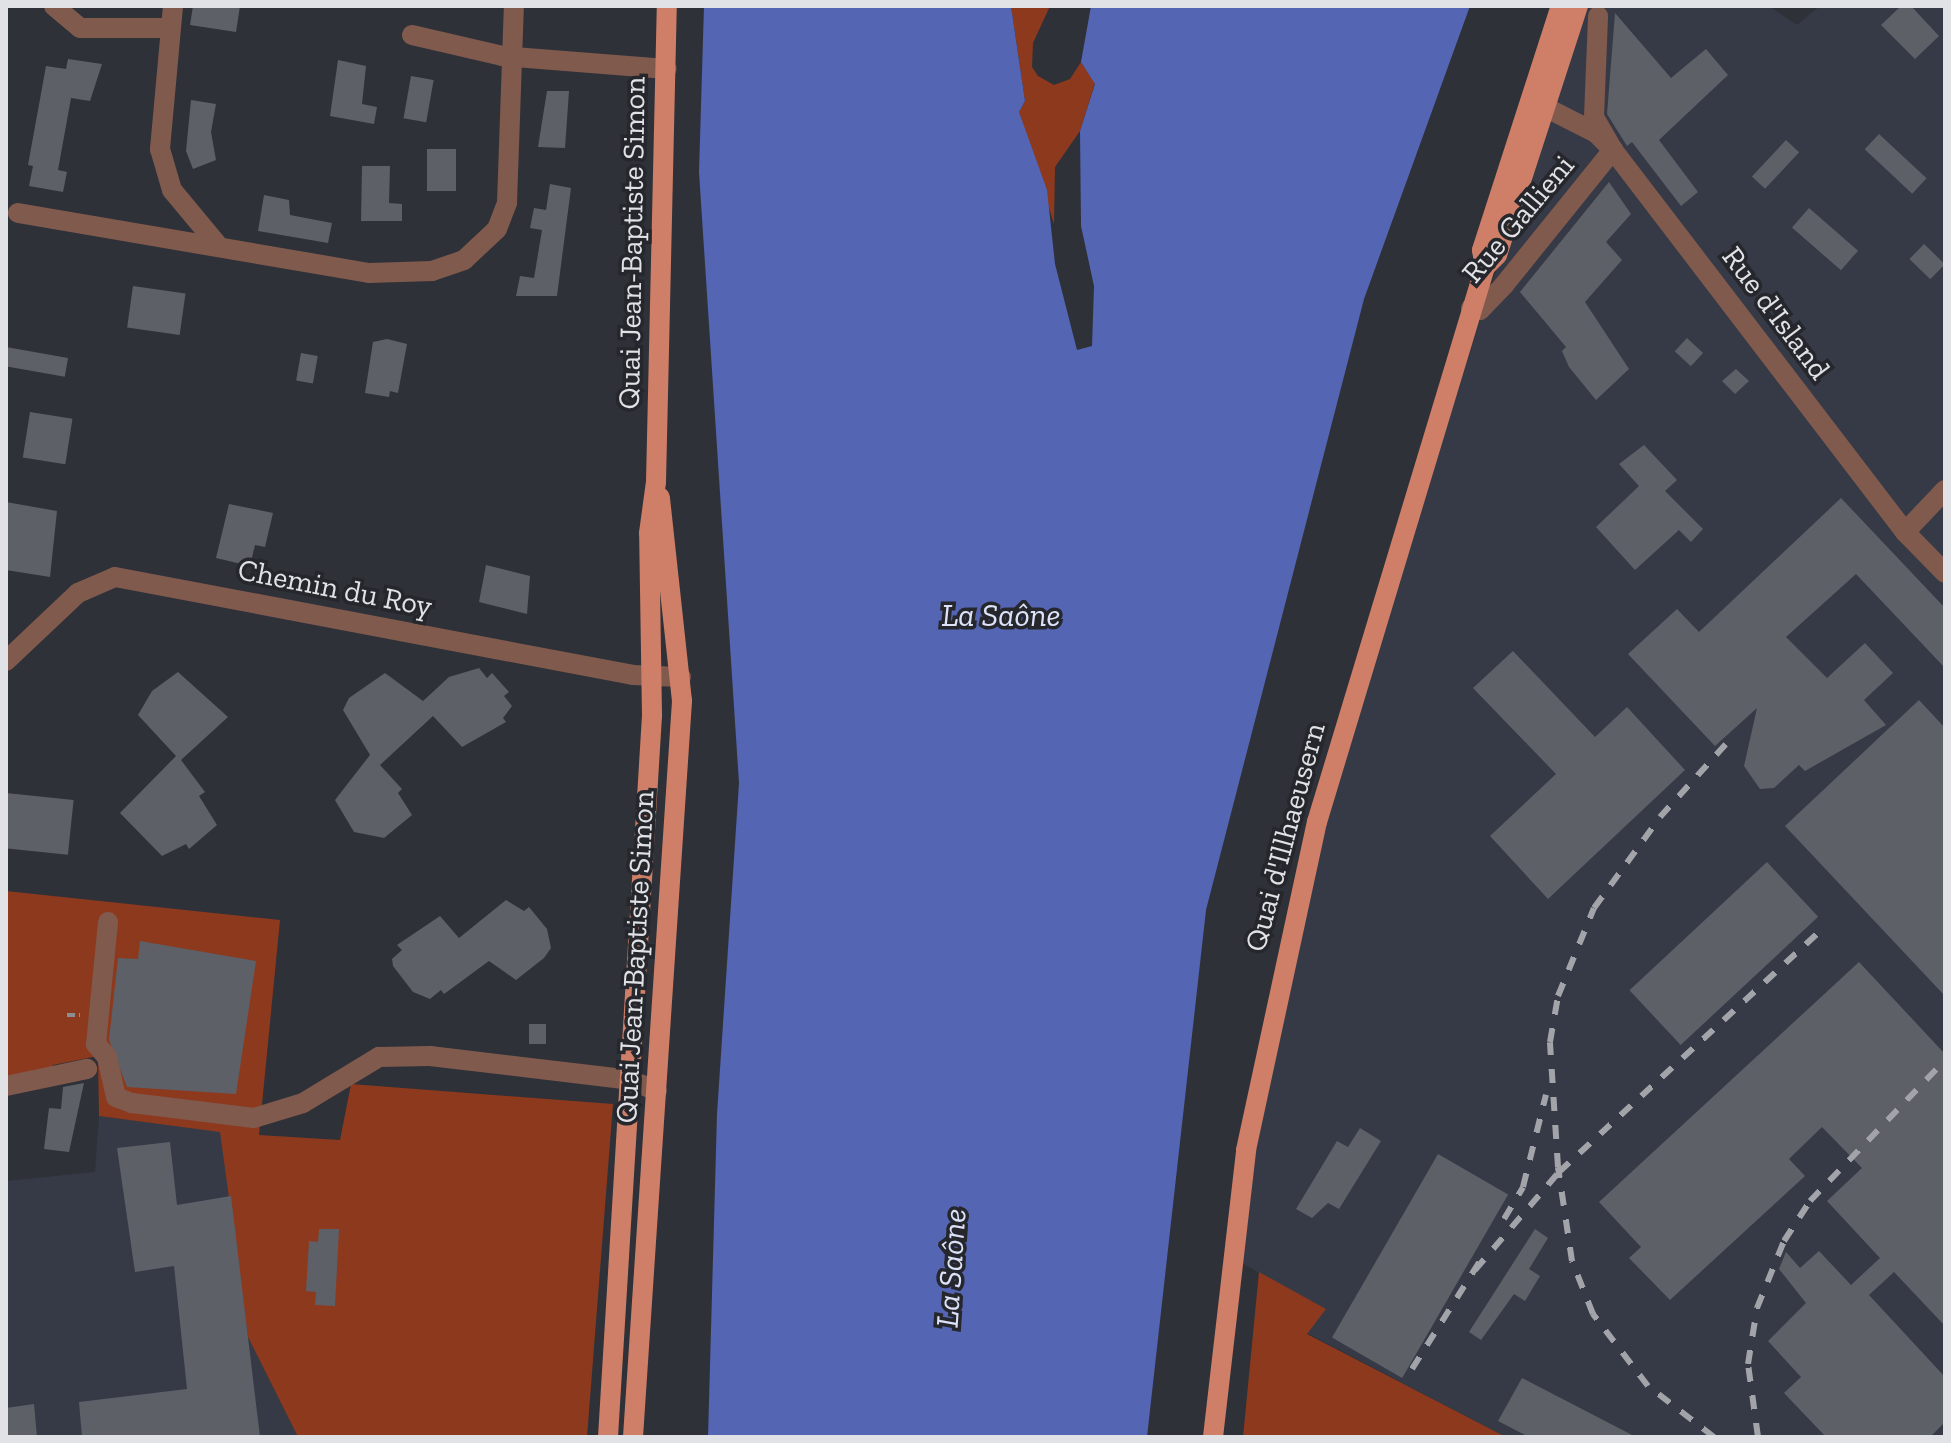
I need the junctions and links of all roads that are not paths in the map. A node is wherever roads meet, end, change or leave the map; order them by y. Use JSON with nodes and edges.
{"nodes":[{"id":1,"x":54,"y":6,"type":"edge"},
{"id":2,"x":173,"y":6,"type":"edge"},
{"id":3,"x":514,"y":6,"type":"edge"},
{"id":4,"x":667,"y":6,"type":"edge"},
{"id":5,"x":1572,"y":7,"type":"edge"},
{"id":6,"x":1600,"y":11,"type":"edge"},
{"id":7,"x":167,"y":28,"type":"junction"},
{"id":8,"x":412,"y":35,"type":"dead end"},
{"id":9,"x":512,"y":58,"type":"junction"},
{"id":10,"x":666,"y":69,"type":"junction"},
{"id":11,"x":1540,"y":103,"type":"junction"},
{"id":12,"x":1610,"y":155,"type":"junction"},
{"id":13,"x":18,"y":213,"type":"dead end"},
{"id":14,"x":217,"y":244,"type":"junction"},
{"id":15,"x":1471,"y":308,"type":"junction"},
{"id":16,"x":656,"y":482,"type":"junction"},
{"id":17,"x":1945,"y":490,"type":"edge"},
{"id":18,"x":1905,"y":532,"type":"junction"},
{"id":19,"x":1945,"y":573,"type":"edge"},
{"id":20,"x":6,"y":661,"type":"edge"},
{"id":21,"x":651,"y":676,"type":"junction"},
{"id":22,"x":681,"y":677,"type":"junction"},
{"id":23,"x":108,"y":922,"type":"dead end"},
{"id":24,"x":87,"y":1069,"type":"dead end"},
{"id":25,"x":630,"y":1080,"type":"junction"},
{"id":26,"x":6,"y":1086,"type":"edge"},
{"id":27,"x":657,"y":1091,"type":"junction"},
{"id":28,"x":608,"y":1437,"type":"edge"},
{"id":29,"x":633,"y":1437,"type":"edge"},
{"id":30,"x":1213,"y":1437,"type":"edge"}],
"edges":[{"from":1,"to":7,"type":"street"},
{"from":2,"to":7,"type":"street"},
{"from":3,"to":9,"type":"street"},
{"from":4,"to":10,"type":"main road","name":"Quai Jean-Baptiste Simon"},
{"from":5,"to":6,"type":"street","name":"Rue Gallieni"},
{"from":5,"to":11,"type":"main road","name":"Quai d'Illhaeusern"},
{"from":6,"to":12,"type":"street","name":"Rue Gallieni"},
{"from":7,"to":14,"type":"street"},
{"from":8,"to":9,"type":"street"},
{"from":9,"to":10,"type":"street"},
{"from":9,"to":14,"type":"street"},
{"from":10,"to":16,"type":"main road","name":"Quai Jean-Baptiste Simon"},
{"from":11,"to":12,"type":"street","name":"Rue d'Island"},
{"from":11,"to":15,"type":"main road","name":"Quai d'Illhaeusern"},
{"from":12,"to":15,"type":"street","name":"Rue Gallieni"},
{"from":12,"to":18,"type":"street","name":"Rue d'Island"},
{"from":13,"to":14,"type":"street"},
{"from":15,"to":30,"type":"main road","name":"Quai d'Illhaeusern"},
{"from":16,"to":21,"type":"main road","name":"Quai Jean-Baptiste Simon"},
{"from":16,"to":22,"type":"main road","name":"Quai Jean-Baptiste Simon"},
{"from":17,"to":18,"type":"street"},
{"from":18,"to":19,"type":"street","name":"Rue d'Island"},
{"from":20,"to":21,"type":"street","name":"Chemin du Roy"},
{"from":21,"to":22,"type":"street","name":"Chemin du Roy"},
{"from":21,"to":25,"type":"main road","name":"Quai Jean-Baptiste Simon"},
{"from":22,"to":27,"type":"main road","name":"Quai Jean-Baptiste Simon"},
{"from":23,"to":25,"type":"street"},
{"from":24,"to":26,"type":"street"},
{"from":25,"to":27,"type":"street"},
{"from":25,"to":28,"type":"main road","name":"Quai Jean-Baptiste Simon"},
{"from":27,"to":29,"type":"main road","name":"Quai Jean-Baptiste Simon"}]}
